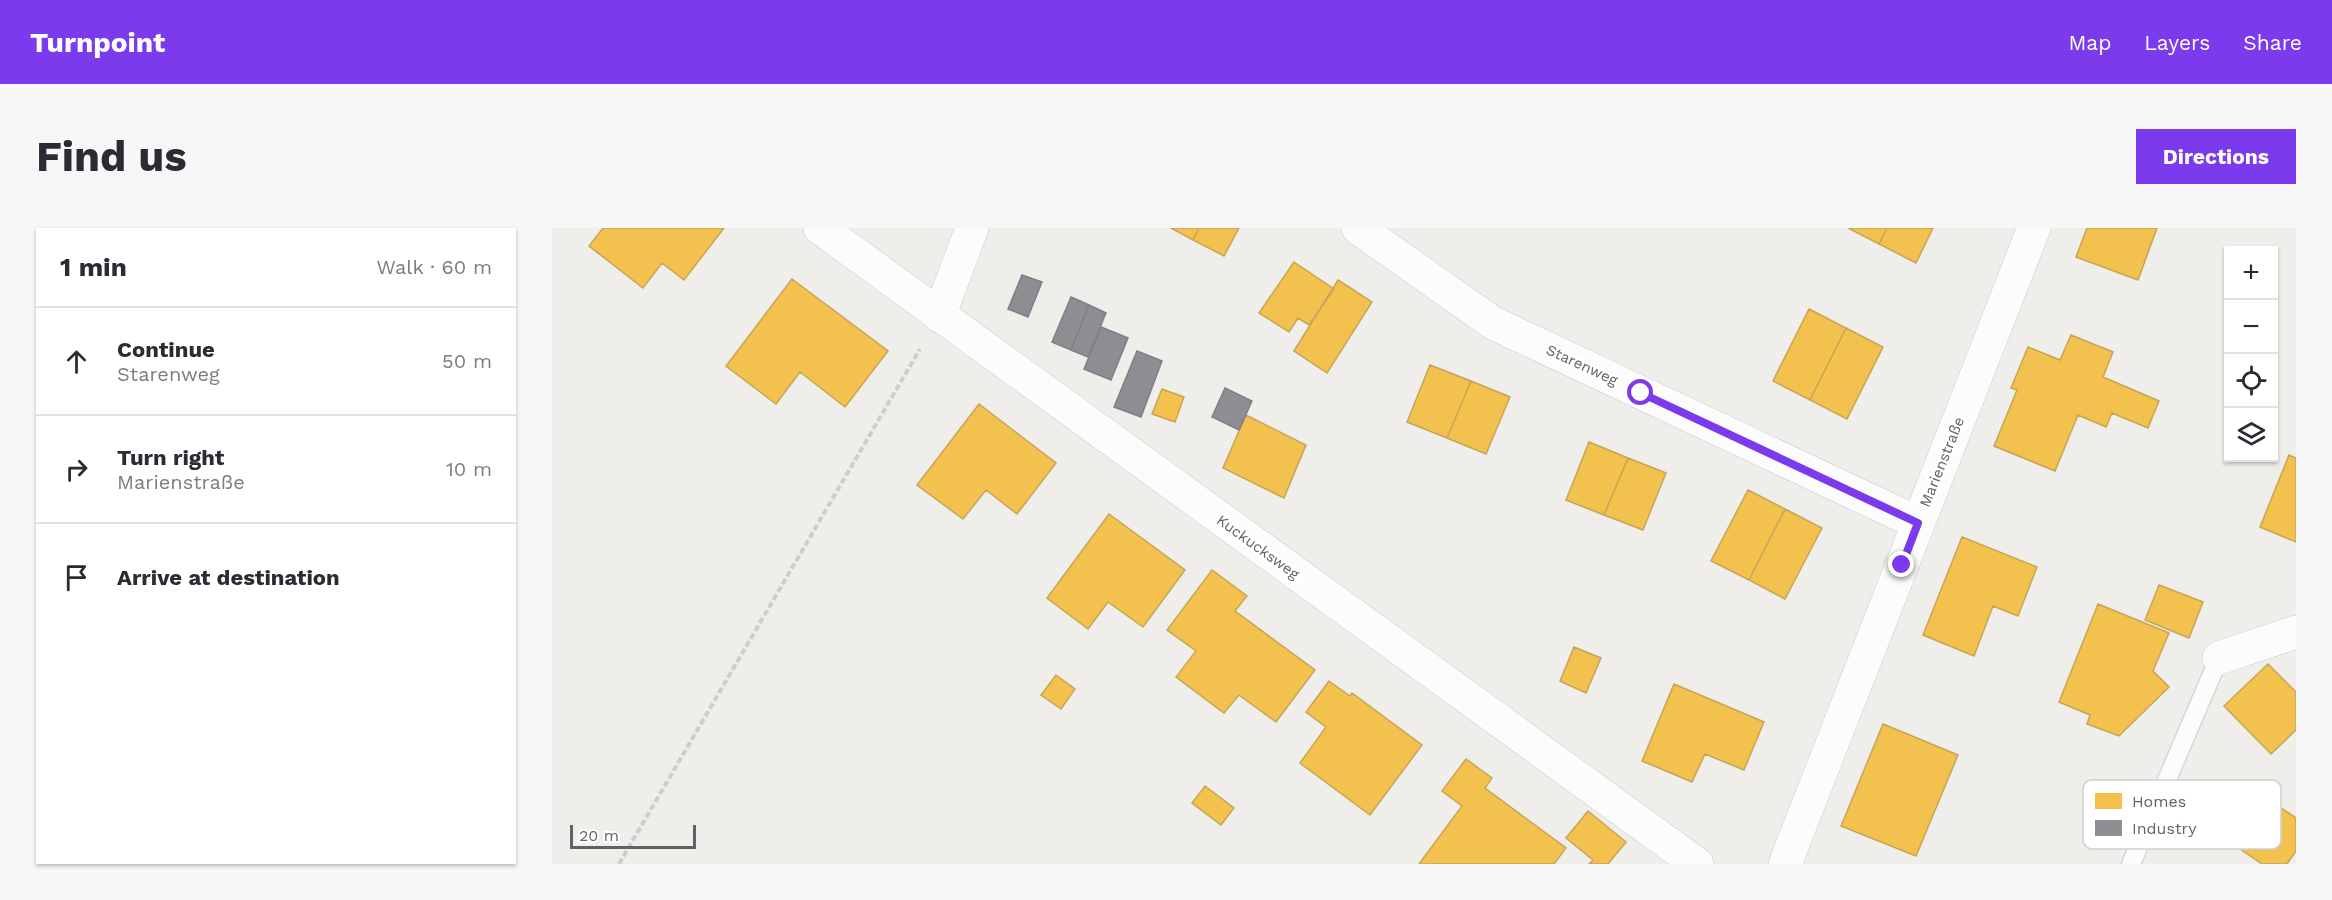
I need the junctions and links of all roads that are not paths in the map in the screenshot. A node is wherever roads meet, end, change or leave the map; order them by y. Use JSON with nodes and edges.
{"nodes":[{"id":1,"x":820,"y":228,"type":"edge"},
{"id":2,"x":972,"y":228,"type":"edge"},
{"id":3,"x":1358,"y":228,"type":"edge"},
{"id":4,"x":2034,"y":228,"type":"edge"},
{"id":5,"x":939,"y":316,"type":"junction"},
{"id":6,"x":1918,"y":523,"type":"junction"},
{"id":7,"x":2296,"y":632,"type":"edge"},
{"id":8,"x":2219,"y":658,"type":"joint"},
{"id":9,"x":2167,"y":780,"type":"edge"},
{"id":10,"x":2138,"y":849,"type":"edge"},
{"id":11,"x":1697,"y":864,"type":"edge"},
{"id":12,"x":1785,"y":864,"type":"edge"},
{"id":13,"x":2132,"y":864,"type":"edge"}],
"edges":[{"from":1,"to":5,"type":"street","name":"Kuckucksweg"},
{"from":2,"to":5,"type":"street"},
{"from":3,"to":6,"type":"street","name":"Starenweg"},
{"from":4,"to":6,"type":"street","name":"Marienstraße"},
{"from":5,"to":11,"type":"street","name":"Kuckucksweg"},
{"from":6,"to":12,"type":"street","name":"Marienstraße"},
{"from":7,"to":8,"type":"street"},
{"from":8,"to":9,"type":"lane"},
{"from":10,"to":13,"type":"lane"}]}
